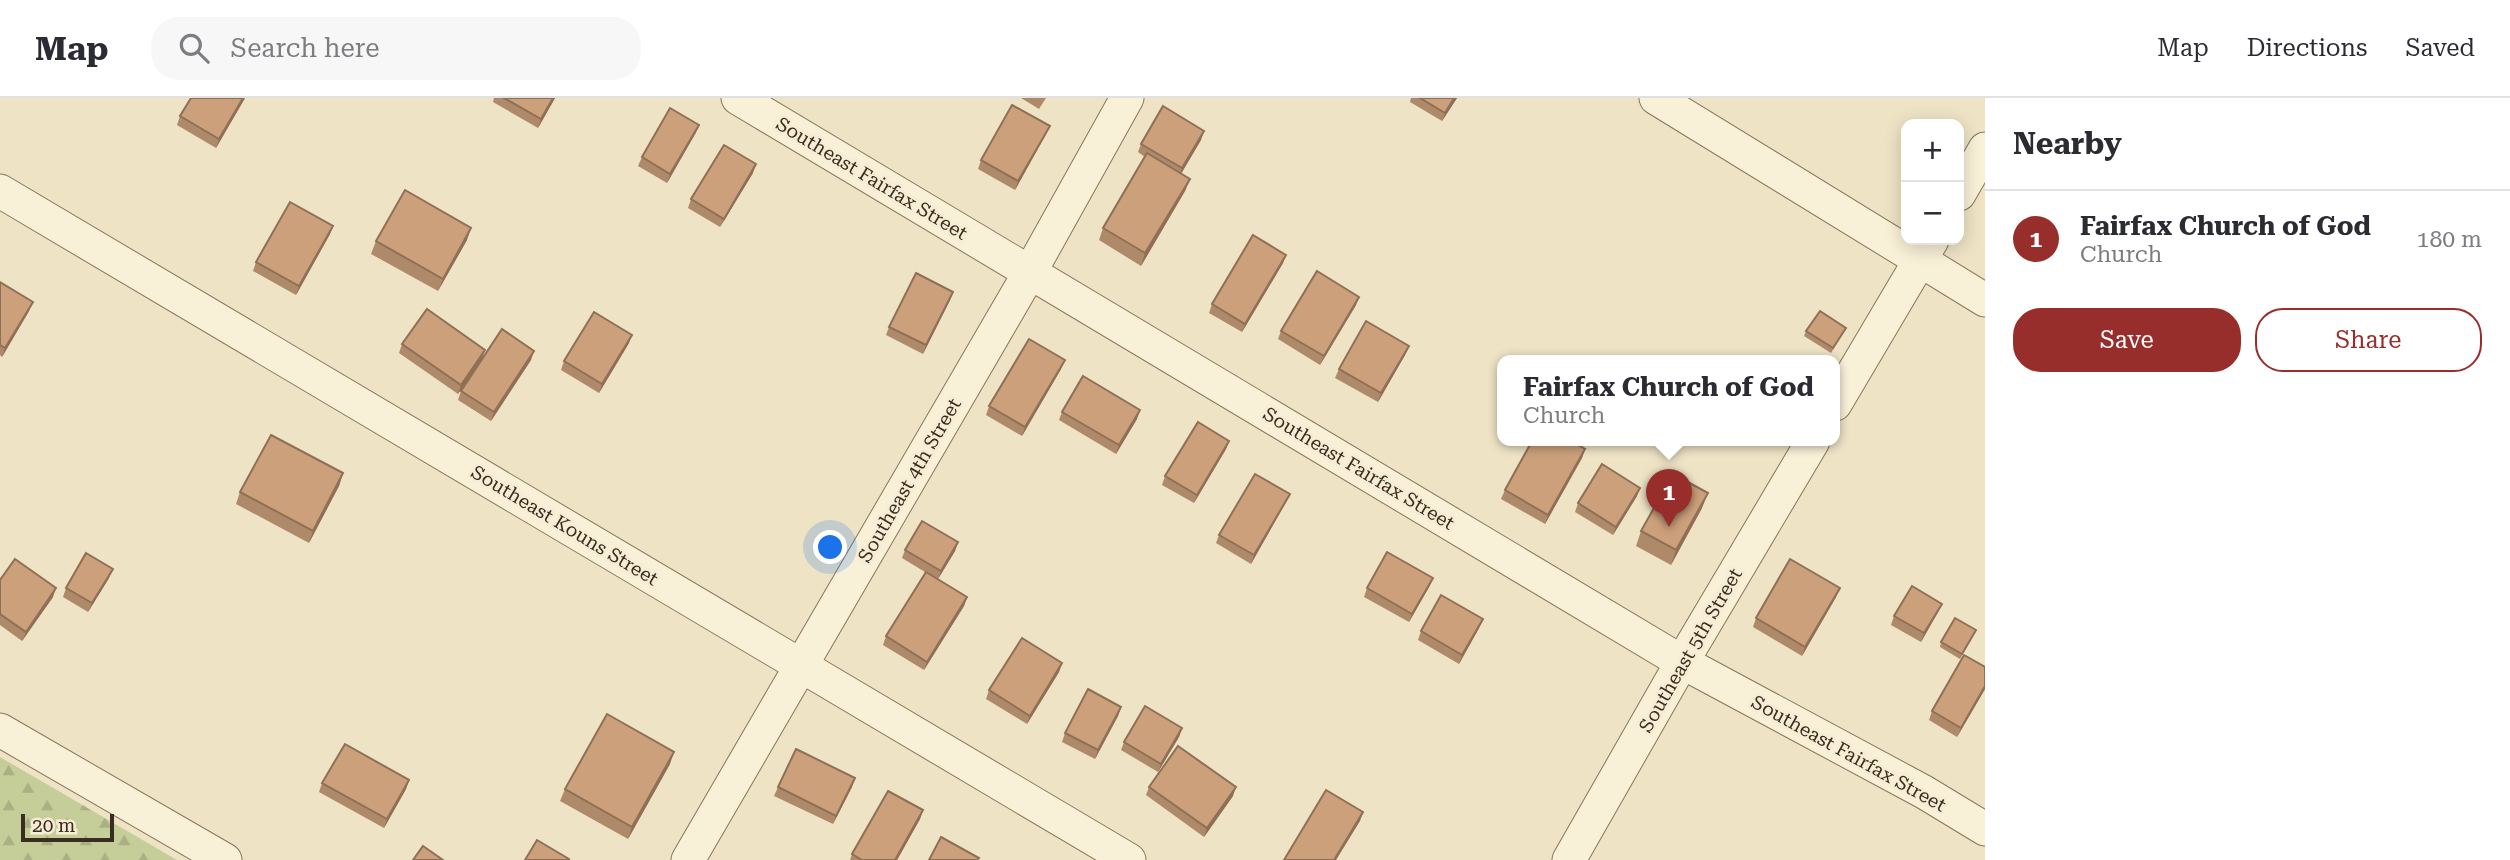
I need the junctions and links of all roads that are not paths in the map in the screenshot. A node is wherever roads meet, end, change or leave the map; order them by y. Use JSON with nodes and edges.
{"nodes":[{"id":1,"x":738,"y":98,"type":"edge"},
{"id":2,"x":1127,"y":98,"type":"edge"},
{"id":3,"x":1656,"y":98,"type":"edge"},
{"id":4,"x":1985,"y":149,"type":"edge"},
{"id":5,"x":1964,"y":185,"type":"edge"},
{"id":6,"x":0,"y":191,"type":"edge"},
{"id":7,"x":1926,"y":251,"type":"edge"},
{"id":8,"x":1030,"y":272,"type":"junction"},
{"id":9,"x":1985,"y":300,"type":"edge"},
{"id":10,"x":1840,"y":396,"type":"edge"},
{"id":11,"x":1810,"y":446,"type":"edge"},
{"id":12,"x":1682,"y":662,"type":"junction"},
{"id":13,"x":801,"y":665,"type":"junction"},
{"id":14,"x":0,"y":730,"type":"edge"},
{"id":15,"x":1985,"y":829,"type":"edge"},
{"id":16,"x":225,"y":860,"type":"edge"},
{"id":17,"x":688,"y":860,"type":"edge"},
{"id":18,"x":1129,"y":860,"type":"edge"},
{"id":19,"x":1569,"y":860,"type":"edge"}],
"edges":[{"from":1,"to":8,"type":"street","name":"Southeast Fairfax Street"},
{"from":2,"to":8,"type":"street","name":"Southeast 4th Street"},
{"from":3,"to":7,"type":"street"},
{"from":4,"to":5,"type":"street"},
{"from":6,"to":13,"type":"street","name":"Southeast Kouns Street"},
{"from":7,"to":9,"type":"street"},
{"from":7,"to":10,"type":"street"},
{"from":8,"to":12,"type":"street","name":"Southeast Fairfax Street"},
{"from":8,"to":13,"type":"street","name":"Southeast 4th Street"},
{"from":11,"to":12,"type":"street","name":"Southeast 5th Street"},
{"from":12,"to":15,"type":"street","name":"Southeast Fairfax Street"},
{"from":12,"to":19,"type":"street","name":"Southeast 5th Street"},
{"from":13,"to":17,"type":"street","name":"Southeast 4th Street"},
{"from":13,"to":18,"type":"street","name":"Southeast Kouns Street"},
{"from":14,"to":16,"type":"street"}]}
